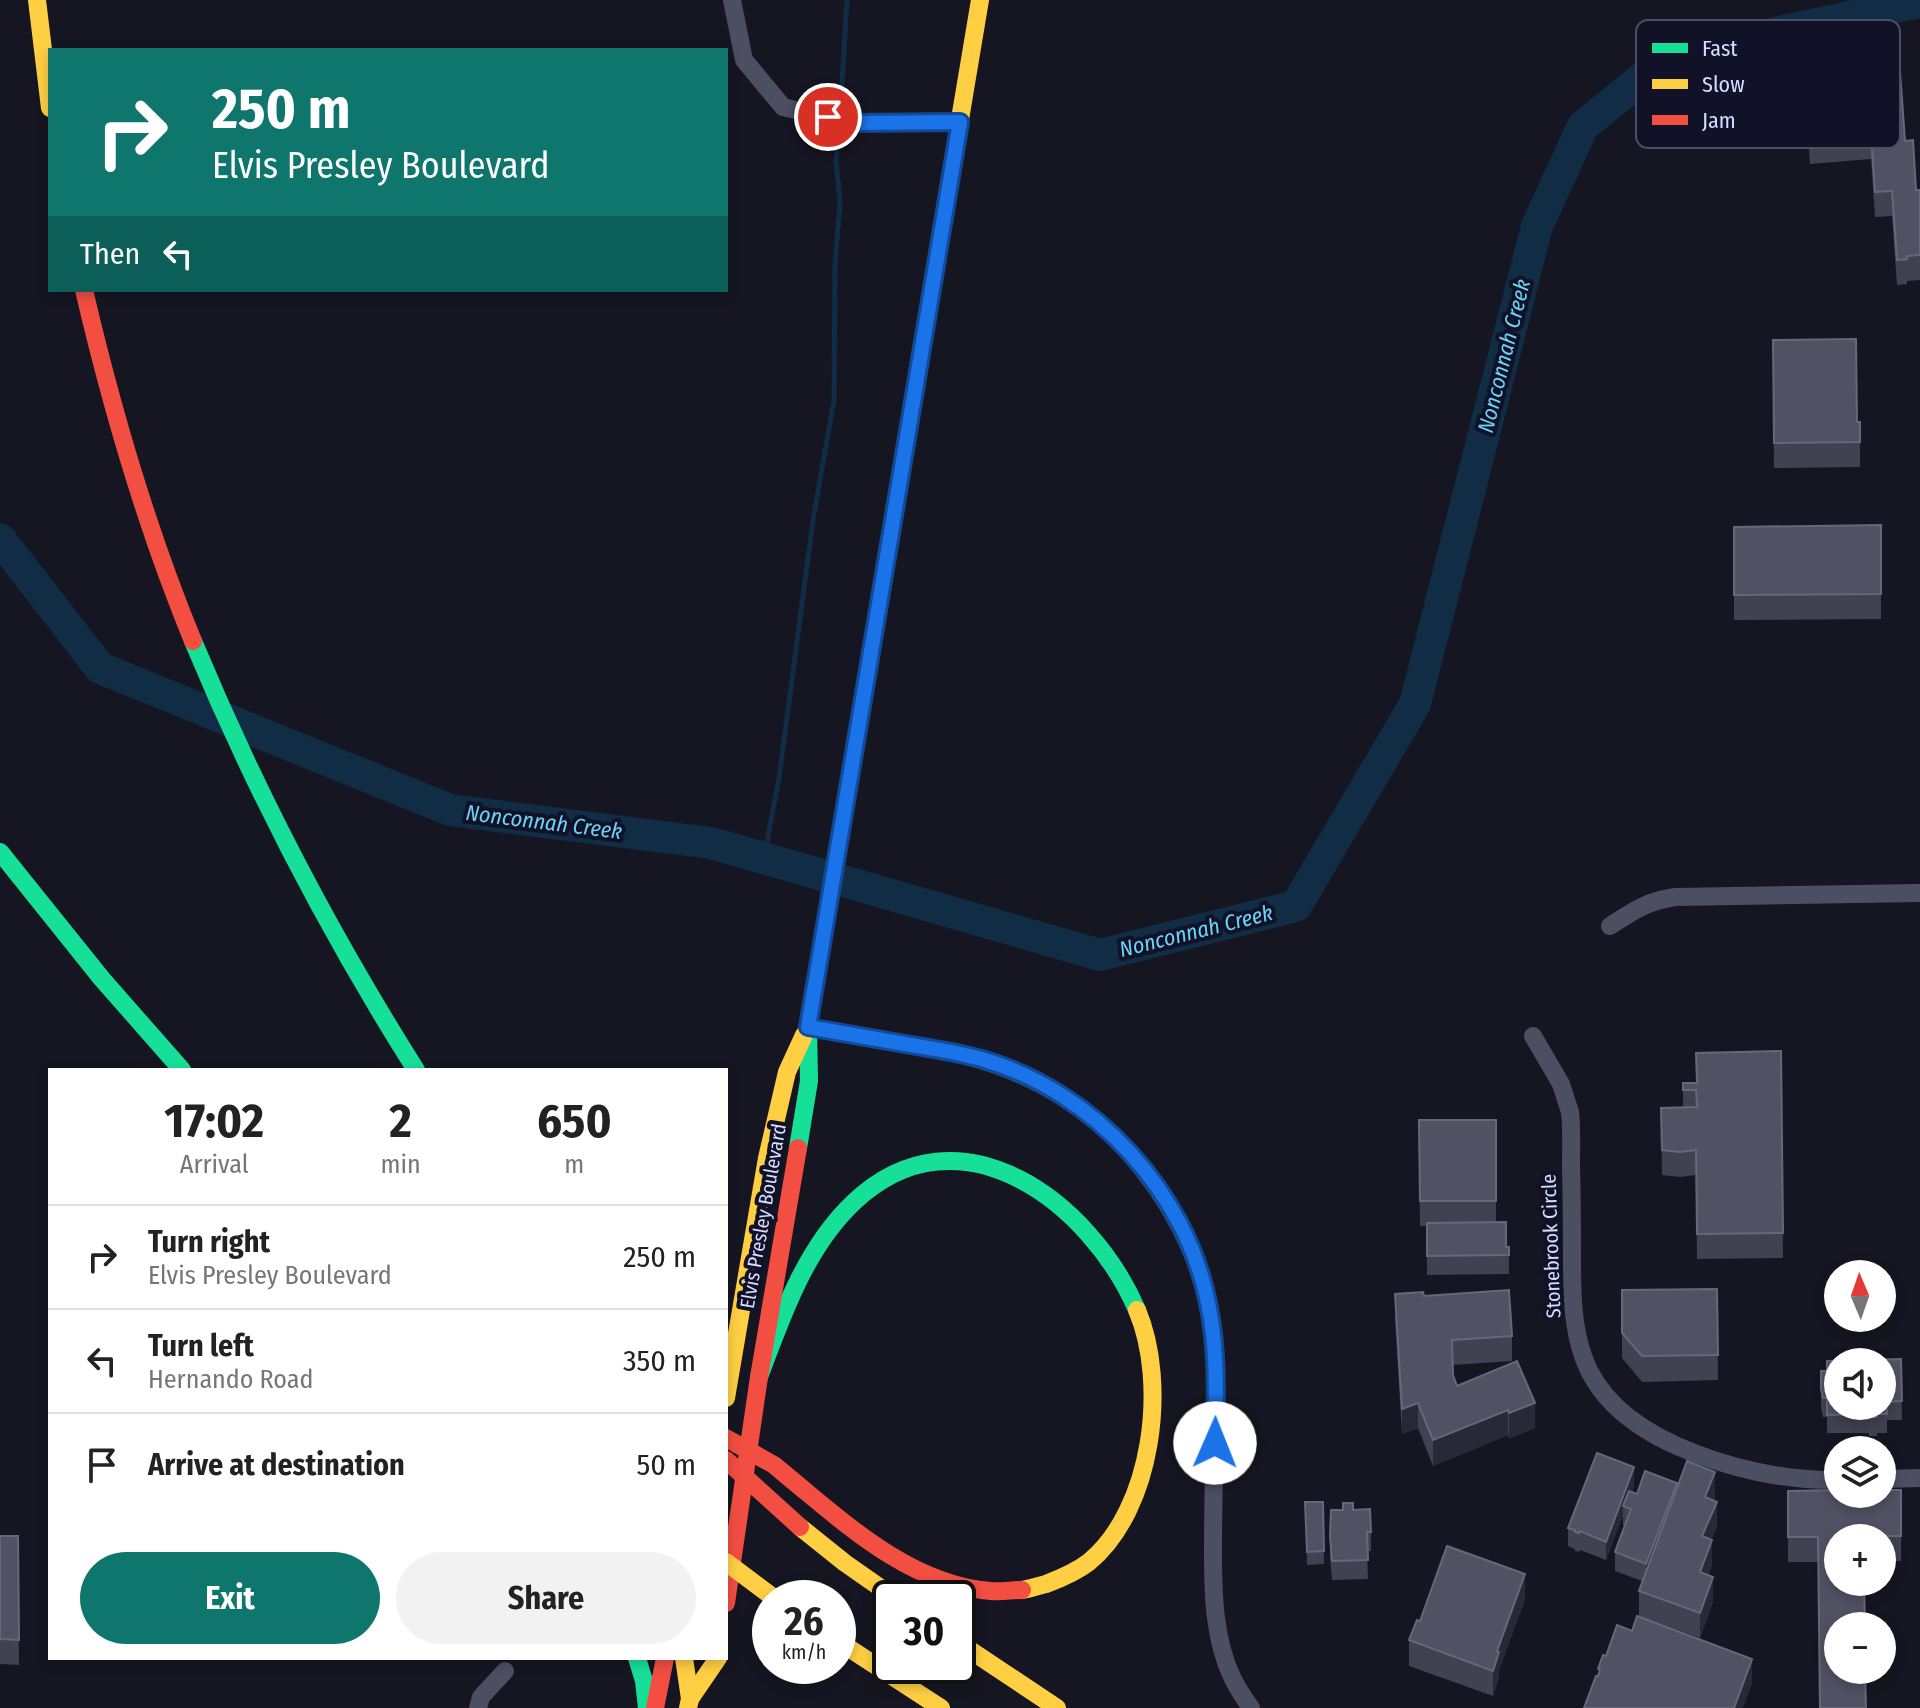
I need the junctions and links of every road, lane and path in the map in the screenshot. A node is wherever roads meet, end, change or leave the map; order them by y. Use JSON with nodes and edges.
{"nodes":[{"id":1,"x":37,"y":0,"type":"edge"},
{"id":2,"x":732,"y":0,"type":"edge"},
{"id":3,"x":980,"y":0,"type":"edge"},
{"id":4,"x":57,"y":12,"type":"dead end"},
{"id":5,"x":55,"y":48,"type":"edge"},
{"id":6,"x":48,"y":91,"type":"edge"},
{"id":7,"x":960,"y":122,"type":"junction"},
{"id":8,"x":85,"y":292,"type":"edge"},
{"id":9,"x":0,"y":852,"type":"edge"},
{"id":10,"x":1920,"y":893,"type":"edge"},
{"id":11,"x":1610,"y":926,"type":"dead end"},
{"id":12,"x":102,"y":979,"type":"junction"},
{"id":13,"x":808,"y":1027,"type":"junction"},
{"id":14,"x":1533,"y":1036,"type":"dead end"},
{"id":15,"x":146,"y":1057,"type":"dead end"},
{"id":16,"x":180,"y":1068,"type":"edge"},
{"id":17,"x":415,"y":1068,"type":"edge"},
{"id":18,"x":759,"y":1377,"type":"junction"},
{"id":19,"x":728,"y":1386,"type":"edge"},
{"id":20,"x":728,"y":1439,"type":"edge"},
{"id":21,"x":728,"y":1462,"type":"edge"},
{"id":22,"x":1920,"y":1478,"type":"edge"},
{"id":23,"x":1896,"y":1479,"type":"edge"},
{"id":24,"x":1824,"y":1480,"type":"edge"},
{"id":25,"x":728,"y":1564,"type":"edge"},
{"id":26,"x":752,"y":1582,"type":"edge"},
{"id":27,"x":872,"y":1582,"type":"edge"},
{"id":28,"x":728,"y":1589,"type":"edge"},
{"id":29,"x":856,"y":1653,"type":"edge"},
{"id":30,"x":976,"y":1654,"type":"edge"},
{"id":31,"x":665,"y":1660,"type":"edge"},
{"id":32,"x":684,"y":1660,"type":"edge"},
{"id":33,"x":717,"y":1660,"type":"edge"},
{"id":34,"x":626,"y":1662,"type":"edge"},
{"id":35,"x":505,"y":1671,"type":"dead end"},
{"id":36,"x":689,"y":1704,"type":"edge"},
{"id":37,"x":478,"y":1708,"type":"edge"},
{"id":38,"x":647,"y":1708,"type":"edge"},
{"id":39,"x":655,"y":1708,"type":"edge"},
{"id":40,"x":941,"y":1708,"type":"edge"},
{"id":41,"x":1057,"y":1708,"type":"edge"},
{"id":42,"x":1251,"y":1708,"type":"edge"}],
"edges":[{"from":1,"to":6,"type":"main road"},
{"from":2,"to":7,"type":"street"},
{"from":3,"to":7,"type":"main road","name":"Elvis Presley Boulevard"},
{"from":4,"to":5,"type":"main road"},
{"from":7,"to":13,"type":"main road","name":"Elvis Presley Boulevard"},
{"from":8,"to":17,"type":"main road"},
{"from":9,"to":12,"type":"main road"},
{"from":10,"to":11,"type":"street"},
{"from":12,"to":15,"type":"main road"},
{"from":12,"to":16,"type":"main road"},
{"from":13,"to":18,"type":"main road","name":"Elvis Presley Boulevard"},
{"from":13,"to":19,"type":"main road","name":"Elvis Presley Boulevard"},
{"from":13,"to":42,"type":"street"},
{"from":14,"to":24,"type":"street","name":"Stonebrook Circle"},
{"from":18,"to":20,"type":"main road","bridge":true},
{"from":18,"to":28,"type":"main road","name":"Elvis Presley Boulevard"},
{"from":21,"to":27,"type":"main road","bridge":true},
{"from":22,"to":23,"type":"street"},
{"from":25,"to":26,"type":"main road","bridge":true},
{"from":29,"to":40,"type":"main road"},
{"from":30,"to":41,"type":"main road"},
{"from":31,"to":39,"type":"main road"},
{"from":32,"to":36,"type":"main road"},
{"from":33,"to":36,"type":"main road"},
{"from":34,"to":38,"type":"main road"},
{"from":35,"to":37,"type":"street"}]}
